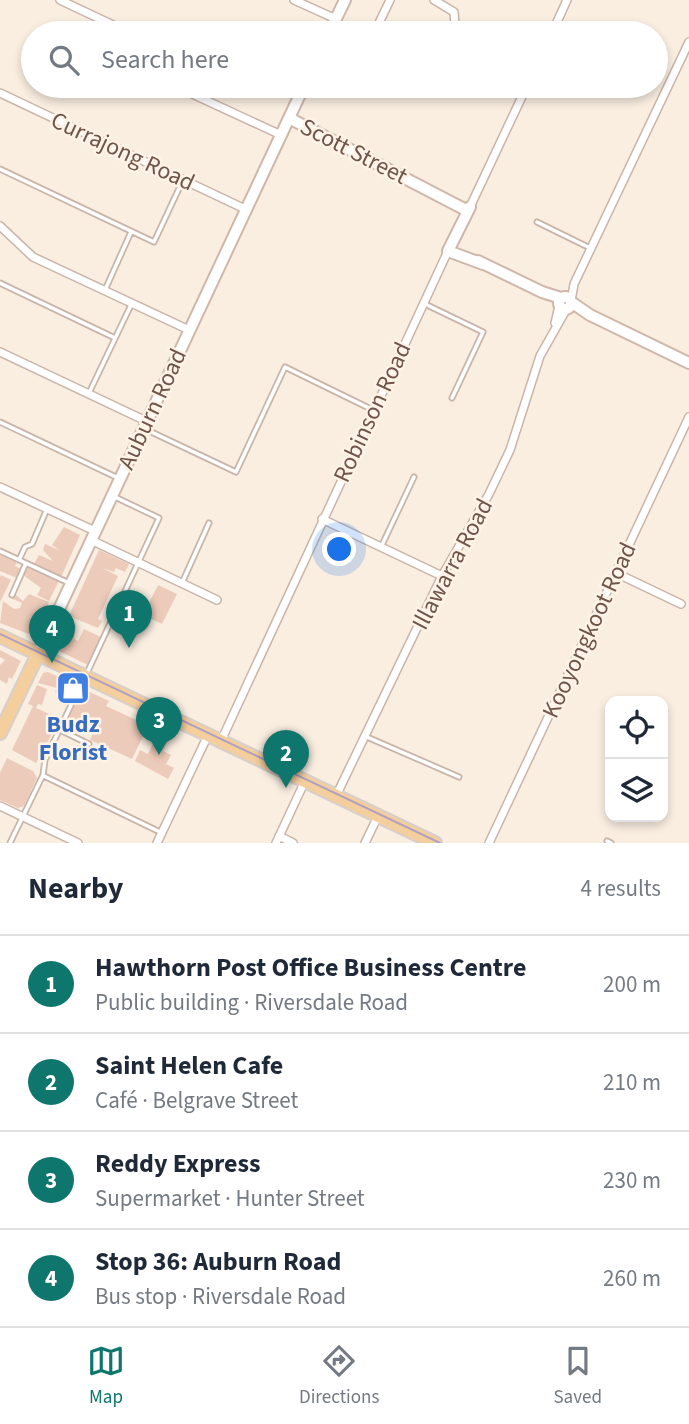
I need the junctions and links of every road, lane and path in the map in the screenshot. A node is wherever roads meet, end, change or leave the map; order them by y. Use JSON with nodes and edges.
{"nodes":[{"id":1,"x":60,"y":0,"type":"edge"},
{"id":2,"x":295,"y":0,"type":"edge"},
{"id":3,"x":345,"y":0,"type":"edge"},
{"id":4,"x":390,"y":0,"type":"edge"},
{"id":5,"x":435,"y":0,"type":"edge"},
{"id":6,"x":567,"y":0,"type":"edge"},
{"id":7,"x":336,"y":19,"type":"joint"},
{"id":8,"x":106,"y":21,"type":"edge"},
{"id":9,"x":380,"y":21,"type":"edge"},
{"id":10,"x":455,"y":21,"type":"edge"},
{"id":11,"x":557,"y":21,"type":"edge"},
{"id":12,"x":689,"y":42,"type":"edge"},
{"id":13,"x":668,"y":86,"type":"edge"},
{"id":14,"x":0,"y":93,"type":"edge"},
{"id":15,"x":201,"y":98,"type":"edge"},
{"id":16,"x":298,"y":98,"type":"edge"},
{"id":17,"x":521,"y":98,"type":"edge"},
{"id":18,"x":662,"y":98,"type":"edge"},
{"id":19,"x":289,"y":118,"type":"junction"},
{"id":20,"x":281,"y":135,"type":"junction"},
{"id":21,"x":0,"y":169,"type":"edge"},
{"id":22,"x":183,"y":180,"type":"junction"},
{"id":23,"x":245,"y":209,"type":"junction"},
{"id":24,"x":469,"y":209,"type":"junction"},
{"id":25,"x":537,"y":222,"type":"dead end"},
{"id":26,"x":0,"y":226,"type":"edge"},
{"id":27,"x":132,"y":231,"type":"junction"},
{"id":28,"x":450,"y":248,"type":"junction"},
{"id":29,"x":591,"y":249,"type":"junction"},
{"id":30,"x":0,"y":283,"type":"edge"},
{"id":31,"x":105,"y":290,"type":"junction"},
{"id":32,"x":132,"y":303,"type":"junction"},
{"id":33,"x":565,"y":303,"type":"junction"},
{"id":34,"x":424,"y":304,"type":"junction"},
{"id":35,"x":189,"y":330,"type":"junction"},
{"id":36,"x":115,"y":338,"type":"junction"},
{"id":37,"x":0,"y":352,"type":"edge"},
{"id":38,"x":689,"y":363,"type":"edge"},
{"id":39,"x":89,"y":393,"type":"junction"},
{"id":40,"x":452,"y":398,"type":"dead end"},
{"id":41,"x":373,"y":410,"type":"junction"},
{"id":42,"x":689,"y":417,"type":"edge"},
{"id":43,"x":0,"y":422,"type":"edge"},
{"id":44,"x":145,"y":425,"type":"junction"},
{"id":45,"x":414,"y":477,"type":"dead end"},
{"id":46,"x":120,"y":478,"type":"junction"},
{"id":47,"x":0,"y":487,"type":"edge"},
{"id":48,"x":112,"y":495,"type":"junction"},
{"id":49,"x":47,"y":509,"type":"junction"},
{"id":50,"x":322,"y":519,"type":"junction"},
{"id":51,"x":209,"y":523,"type":"dead end"},
{"id":52,"x":93,"y":536,"type":"junction"},
{"id":53,"x":381,"y":547,"type":"junction"},
{"id":54,"x":0,"y":551,"type":"edge"},
{"id":55,"x":19,"y":560,"type":"junction"},
{"id":56,"x":138,"y":562,"type":"junction"},
{"id":57,"x":26,"y":563,"type":"junction"},
{"id":58,"x":616,"y":573,"type":"junction"},
{"id":59,"x":442,"y":576,"type":"junction"},
{"id":60,"x":182,"y":583,"type":"junction"},
{"id":61,"x":71,"y":584,"type":"junction"},
{"id":62,"x":12,"y":595,"type":"dead end"},
{"id":63,"x":217,"y":600,"type":"dead end"},
{"id":64,"x":681,"y":604,"type":"dead end"},
{"id":65,"x":0,"y":636,"type":"edge"},
{"id":66,"x":38,"y":654,"type":"junction"},
{"id":67,"x":85,"y":676,"type":"junction"},
{"id":68,"x":60,"y":730,"type":"junction"},
{"id":69,"x":0,"y":733,"type":"edge"},
{"id":70,"x":208,"y":735,"type":"junction"},
{"id":71,"x":365,"y":736,"type":"junction"},
{"id":72,"x":221,"y":741,"type":"junction"},
{"id":73,"x":89,"y":744,"type":"dead end"},
{"id":74,"x":43,"y":775,"type":"junction"},
{"id":75,"x":459,"y":777,"type":"dead end"},
{"id":76,"x":305,"y":781,"type":"junction"},
{"id":77,"x":336,"y":796,"type":"junction"},
{"id":78,"x":0,"y":806,"type":"edge"},
{"id":79,"x":378,"y":816,"type":"junction"},
{"id":80,"x":23,"y":817,"type":"junction"},
{"id":81,"x":162,"y":832,"type":"junction"},
{"id":82,"x":277,"y":840,"type":"edge"},
{"id":83,"x":10,"y":843,"type":"edge"},
{"id":84,"x":78,"y":843,"type":"edge"},
{"id":85,"x":157,"y":843,"type":"edge"},
{"id":86,"x":293,"y":843,"type":"edge"},
{"id":87,"x":365,"y":843,"type":"edge"},
{"id":88,"x":435,"y":843,"type":"edge"},
{"id":89,"x":489,"y":843,"type":"edge"}],
"edges":[{"from":1,"to":8,"type":"street"},
{"from":2,"to":7,"type":"street"},
{"from":3,"to":7,"type":"main road"},
{"from":4,"to":9,"type":"street"},
{"from":5,"to":10,"type":"street"},
{"from":6,"to":11,"type":"street"},
{"from":12,"to":13,"type":"street","name":"Illawarra Road"},
{"from":14,"to":22,"type":"street","name":"Currajong Road"},
{"from":15,"to":20,"type":"street"},
{"from":16,"to":19,"type":"main road","name":"Auburn Road"},
{"from":17,"to":24,"type":"street","name":"Robinson Road"},
{"from":18,"to":29,"type":"street","name":"Illawarra Road"},
{"from":19,"to":20,"type":"main road","name":"Auburn Road"},
{"from":19,"to":24,"type":"main road","name":"Scott Street"},
{"from":20,"to":23,"type":"main road","name":"Auburn Road"},
{"from":21,"to":27,"type":"lane"},
{"from":22,"to":23,"type":"street","name":"Currajong Road"},
{"from":22,"to":27,"type":"lane"},
{"from":23,"to":35,"type":"main road","name":"Auburn Road"},
{"from":24,"to":28,"type":"main road","name":"Robinson Road"},
{"from":25,"to":29,"type":"lane"},
{"from":26,"to":31,"type":"street"},
{"from":27,"to":31,"type":"lane"},
{"from":28,"to":33,"type":"main road"},
{"from":28,"to":34,"type":"street","name":"Robinson Road"},
{"from":29,"to":33,"type":"street","name":"Illawarra Road"},
{"from":30,"to":36,"type":"lane"},
{"from":31,"to":32,"type":"street"},
{"from":32,"to":35,"type":"street"},
{"from":32,"to":36,"type":"lane"},
{"from":33,"to":38,"type":"main road"},
{"from":33,"to":59,"type":"street","name":"Illawarra Road"},
{"from":34,"to":40,"type":"lane"},
{"from":34,"to":41,"type":"street","name":"Robinson Road"},
{"from":35,"to":44,"type":"main road","name":"Auburn Road"},
{"from":36,"to":39,"type":"lane"},
{"from":37,"to":39,"type":"street"},
{"from":39,"to":44,"type":"street"},
{"from":41,"to":44,"type":"lane"},
{"from":41,"to":50,"type":"street","name":"Robinson Road"},
{"from":42,"to":58,"type":"street","name":"Kooyongkoot Road"},
{"from":43,"to":46,"type":"lane"},
{"from":44,"to":46,"type":"main road","name":"Auburn Road"},
{"from":45,"to":53,"type":"lane"},
{"from":46,"to":48,"type":"main road","name":"Auburn Road"},
{"from":47,"to":49,"type":"street"},
{"from":48,"to":52,"type":"main road","name":"Auburn Road"},
{"from":48,"to":56,"type":"lane"},
{"from":49,"to":52,"type":"street"},
{"from":49,"to":55,"type":"lane"},
{"from":50,"to":53,"type":"street"},
{"from":50,"to":72,"type":"street","name":"Robinson Road"},
{"from":51,"to":60,"type":"lane"},
{"from":52,"to":56,"type":"street"},
{"from":52,"to":61,"type":"main road","name":"Auburn Road"},
{"from":53,"to":59,"type":"street"},
{"from":54,"to":55,"type":"lane"},
{"from":55,"to":57,"type":"lane"},
{"from":56,"to":60,"type":"street"},
{"from":56,"to":67,"type":"lane"},
{"from":57,"to":61,"type":"lane"},
{"from":57,"to":62,"type":"lane"},
{"from":58,"to":64,"type":"street"},
{"from":58,"to":89,"type":"street","name":"Kooyongkoot Road"},
{"from":59,"to":71,"type":"street","name":"Illawarra Road"},
{"from":60,"to":63,"type":"street"},
{"from":61,"to":66,"type":"main road","name":"Auburn Road"},
{"from":65,"to":66,"type":"main road"},
{"from":66,"to":67,"type":"main road"},
{"from":66,"to":69,"type":"main road","name":"Auburn Road"},
{"from":67,"to":68,"type":"lane"},
{"from":67,"to":70,"type":"main road"},
{"from":68,"to":73,"type":"lane"},
{"from":68,"to":74,"type":"lane"},
{"from":70,"to":72,"type":"main road"},
{"from":70,"to":81,"type":"street"},
{"from":71,"to":75,"type":"lane"},
{"from":71,"to":77,"type":"street","name":"Illawarra Road"},
{"from":72,"to":76,"type":"main road"},
{"from":74,"to":80,"type":"lane"},
{"from":74,"to":81,"type":"lane"},
{"from":76,"to":77,"type":"main road"},
{"from":76,"to":82,"type":"street"},
{"from":77,"to":79,"type":"main road"},
{"from":78,"to":80,"type":"street"},
{"from":79,"to":87,"type":"street"},
{"from":79,"to":88,"type":"main road"},
{"from":80,"to":83,"type":"lane"},
{"from":80,"to":84,"type":"street"},
{"from":81,"to":85,"type":"street"},
{"from":82,"to":86,"type":"street"}]}
